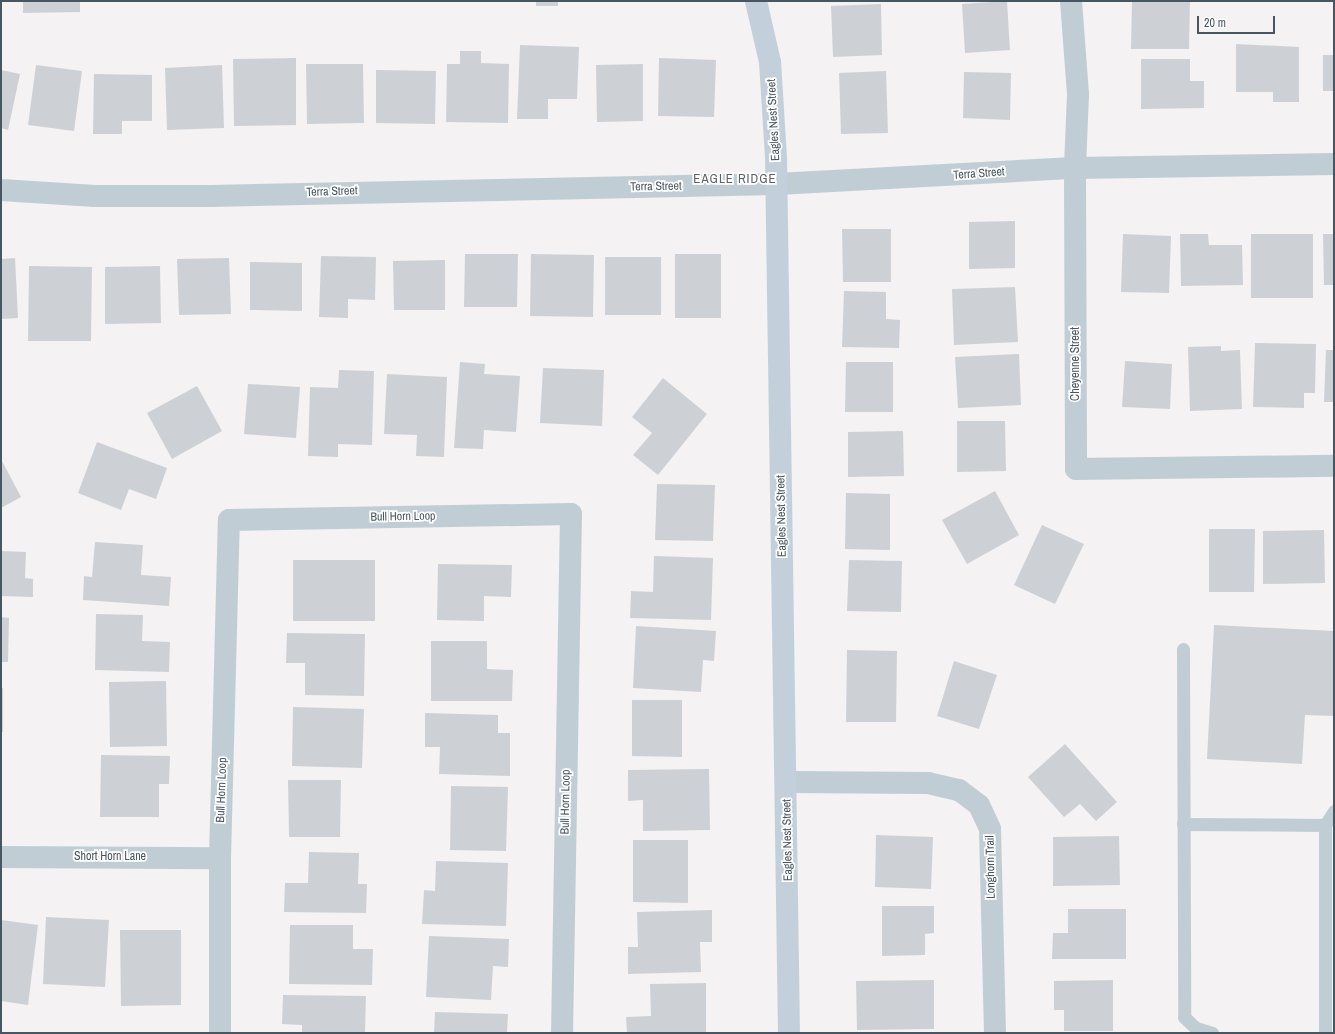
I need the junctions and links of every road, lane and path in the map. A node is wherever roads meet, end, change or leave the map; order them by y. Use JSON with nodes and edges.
{"nodes":[{"id":1,"x":756,"y":1,"type":"edge"},
{"id":2,"x":1071,"y":1,"type":"edge"},
{"id":3,"x":1334,"y":164,"type":"edge"},
{"id":4,"x":1075,"y":168,"type":"junction"},
{"id":5,"x":777,"y":184,"type":"junction"},
{"id":6,"x":1,"y":190,"type":"edge"},
{"id":7,"x":1334,"y":466,"type":"edge"},
{"id":8,"x":1183,"y":649,"type":"dead end"},
{"id":9,"x":787,"y":782,"type":"junction"},
{"id":10,"x":1334,"y":811,"type":"edge"},
{"id":11,"x":1183,"y":824,"type":"junction"},
{"id":12,"x":1325,"y":825,"type":"junction"},
{"id":13,"x":1,"y":857,"type":"edge"},
{"id":14,"x":220,"y":858,"type":"junction"},
{"id":15,"x":220,"y":1033,"type":"edge"},
{"id":16,"x":562,"y":1033,"type":"edge"},
{"id":17,"x":790,"y":1033,"type":"edge"},
{"id":18,"x":995,"y":1033,"type":"edge"},
{"id":19,"x":1212,"y":1033,"type":"edge"},
{"id":20,"x":1325,"y":1033,"type":"edge"},
{"id":21,"x":1330,"y":1033,"type":"edge"},
{"id":22,"x":1334,"y":1033,"type":"edge"}],
"edges":[{"from":1,"to":5,"type":"street","name":"Eagles Nest Street"},
{"from":2,"to":4,"type":"street","name":"Cheyenne Street"},
{"from":3,"to":4,"type":"street","name":"Terra Street"},
{"from":4,"to":5,"type":"street","name":"Terra Street"},
{"from":4,"to":7,"type":"street","name":"Cheyenne Street"},
{"from":5,"to":6,"type":"street","name":"Terra Street"},
{"from":5,"to":9,"type":"street","name":"Eagles Nest Street"},
{"from":8,"to":11,"type":"lane"},
{"from":9,"to":17,"type":"street","name":"Eagles Nest Street"},
{"from":9,"to":18,"type":"street","name":"Longhorn Trail"},
{"from":10,"to":12,"type":"lane"},
{"from":11,"to":12,"type":"lane"},
{"from":11,"to":19,"type":"lane"},
{"from":12,"to":20,"type":"lane"},
{"from":13,"to":14,"type":"street","name":"Short Horn Lane"},
{"from":14,"to":15,"type":"street","name":"Bull Horn Loop"},
{"from":14,"to":16,"type":"street","name":"Bull Horn Loop"},
{"from":21,"to":22,"type":"lane"}]}
